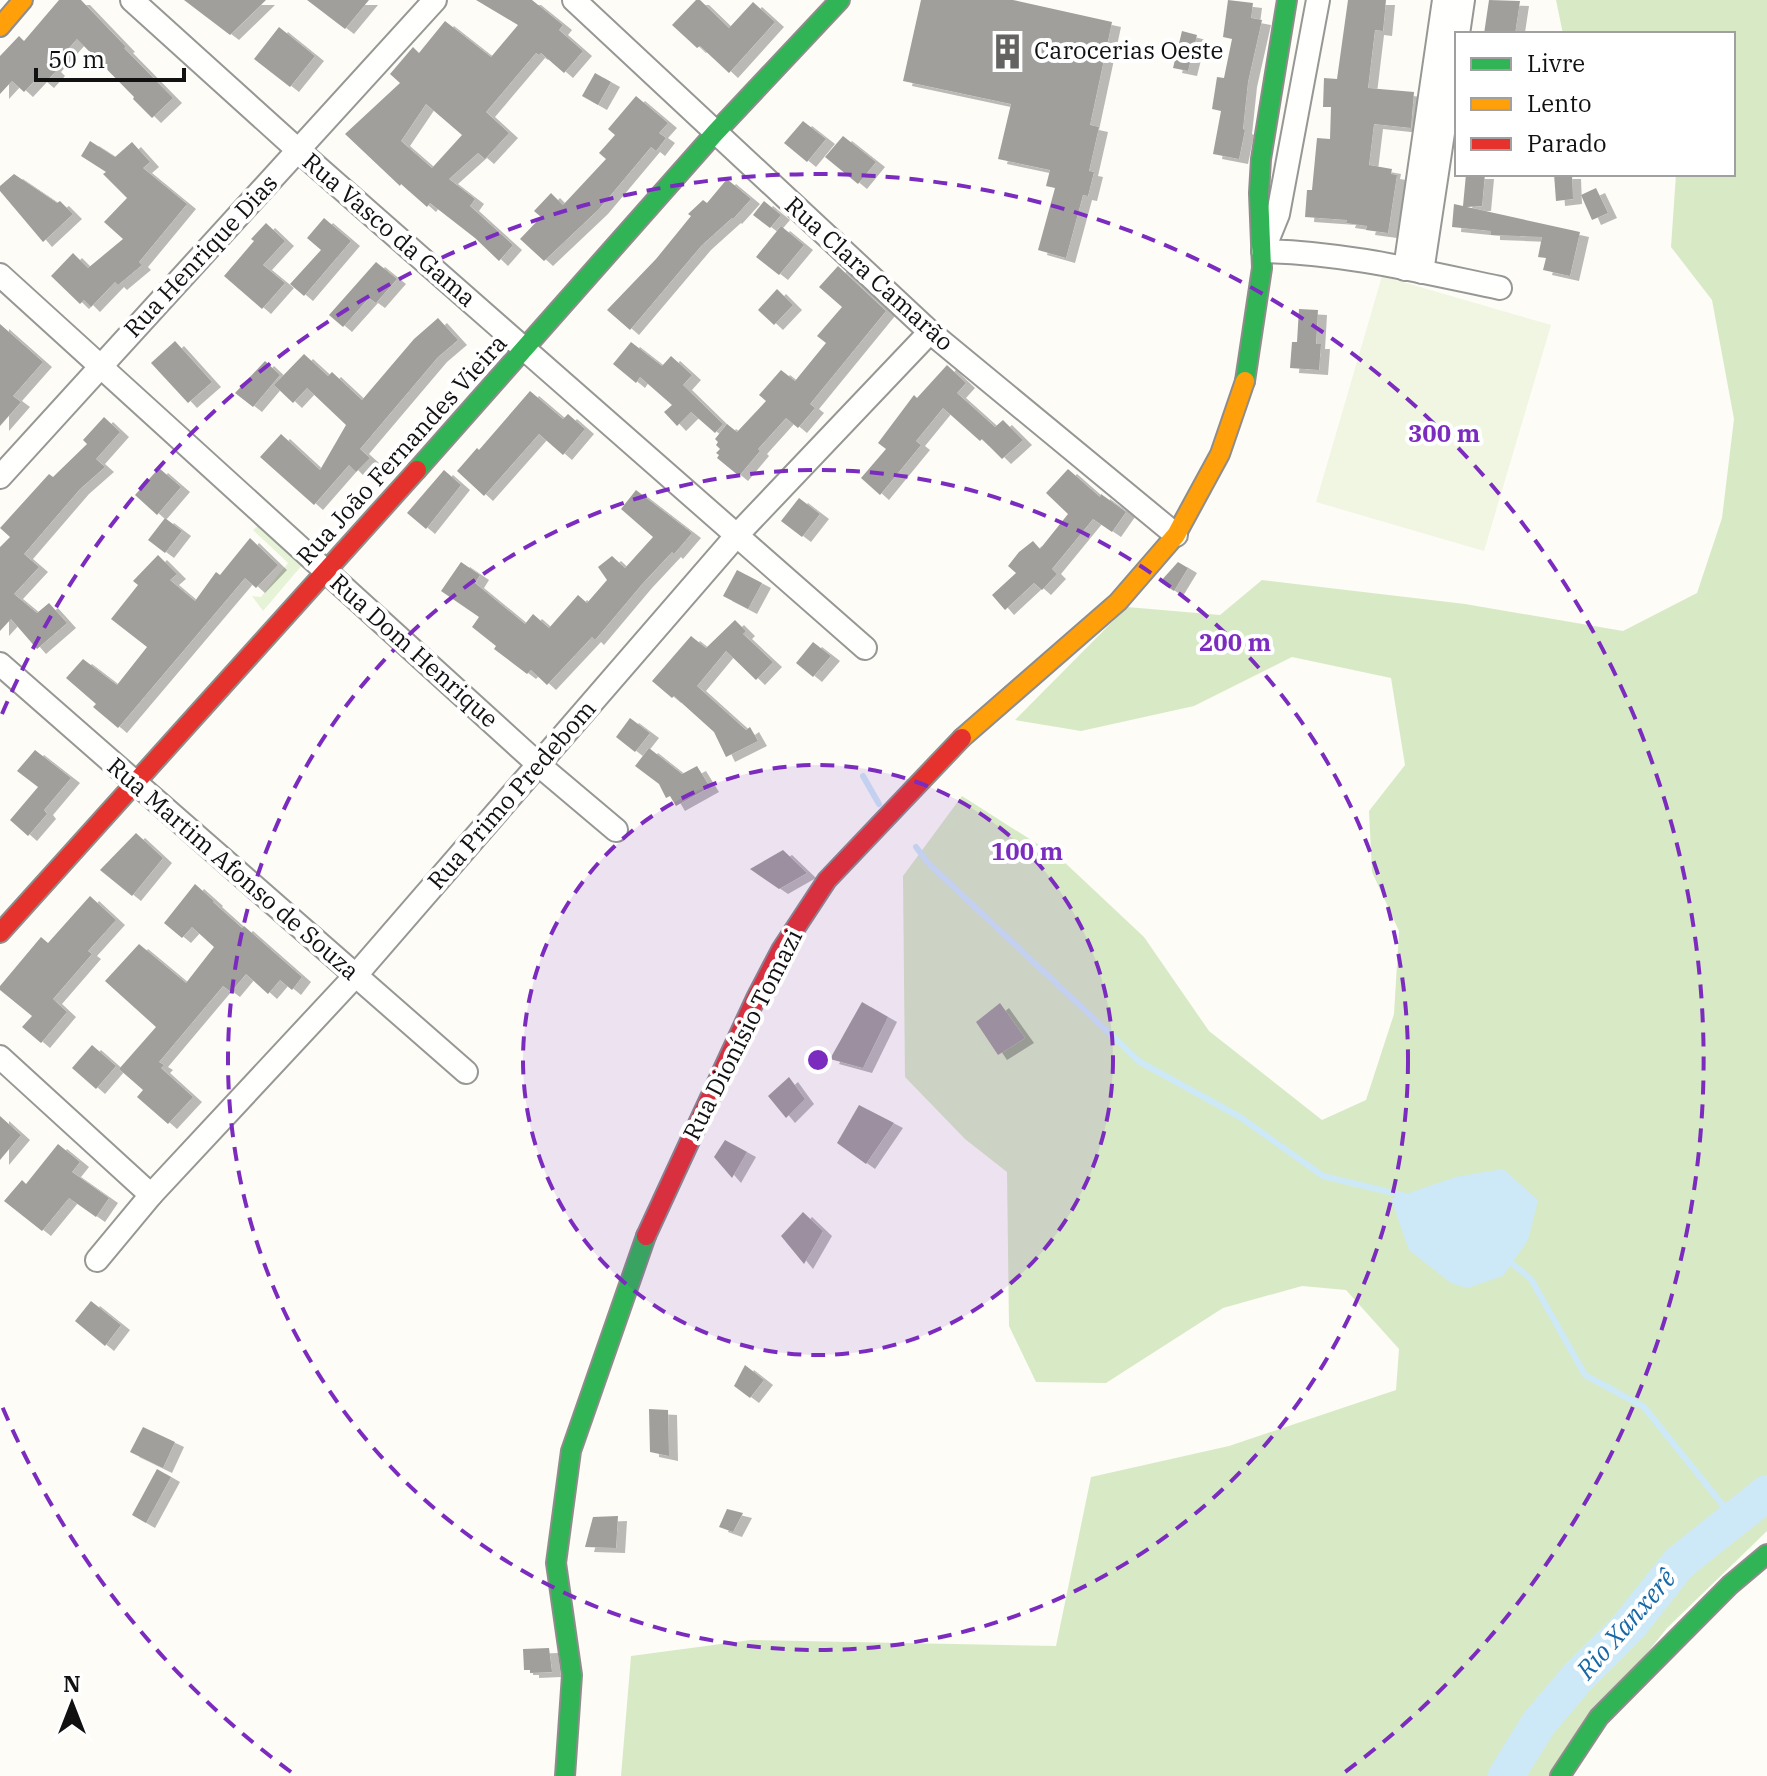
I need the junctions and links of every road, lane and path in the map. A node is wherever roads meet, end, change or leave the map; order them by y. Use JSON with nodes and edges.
{"nodes":[{"id":1,"x":23,"y":0,"type":"edge"},
{"id":2,"x":132,"y":0,"type":"edge"},
{"id":3,"x":435,"y":0,"type":"edge"},
{"id":4,"x":574,"y":0,"type":"edge"},
{"id":5,"x":840,"y":0,"type":"edge"},
{"id":6,"x":1287,"y":0,"type":"edge"},
{"id":7,"x":1318,"y":0,"type":"edge"},
{"id":8,"x":1444,"y":0,"type":"edge"},
{"id":9,"x":1463,"y":0,"type":"edge"},
{"id":10,"x":0,"y":27,"type":"edge"},
{"id":11,"x":1458,"y":32,"type":"edge"},
{"id":12,"x":1455,"y":51,"type":"edge"},
{"id":13,"x":715,"y":133,"type":"junction"},
{"id":14,"x":299,"y":151,"type":"junction"},
{"id":15,"x":1263,"y":251,"type":"junction"},
{"id":16,"x":1414,"y":270,"type":"junction"},
{"id":17,"x":0,"y":275,"type":"edge"},
{"id":18,"x":1500,"y":288,"type":"dead end"},
{"id":19,"x":930,"y":332,"type":"junction"},
{"id":20,"x":526,"y":349,"type":"junction"},
{"id":21,"x":100,"y":367,"type":"junction"},
{"id":22,"x":0,"y":477,"type":"edge"},
{"id":23,"x":737,"y":535,"type":"junction"},
{"id":24,"x":1176,"y":535,"type":"junction"},
{"id":25,"x":326,"y":570,"type":"junction"},
{"id":26,"x":865,"y":648,"type":"dead end"},
{"id":27,"x":0,"y":664,"type":"edge"},
{"id":28,"x":539,"y":765,"type":"junction"},
{"id":29,"x":135,"y":785,"type":"junction"},
{"id":30,"x":616,"y":830,"type":"dead end"},
{"id":31,"x":0,"y":933,"type":"edge"},
{"id":32,"x":356,"y":975,"type":"junction"},
{"id":33,"x":0,"y":1057,"type":"edge"},
{"id":34,"x":466,"y":1072,"type":"dead end"},
{"id":35,"x":151,"y":1195,"type":"junction"},
{"id":36,"x":97,"y":1260,"type":"dead end"},
{"id":37,"x":1767,"y":1554,"type":"edge"},
{"id":38,"x":565,"y":1776,"type":"edge"},
{"id":39,"x":1560,"y":1776,"type":"edge"}],
"edges":[{"from":1,"to":10,"type":"street"},
{"from":2,"to":14,"type":"street","name":"Rua Vasco da Gama"},
{"from":3,"to":14,"type":"street","name":"Rua Henrique Dias"},
{"from":4,"to":13,"type":"street","name":"Rua Clara Camarão"},
{"from":5,"to":13,"type":"street","name":"Rua João Fernandes Vieira"},
{"from":6,"to":15,"type":"street","name":"Rua Dionísio Tomazi"},
{"from":7,"to":15,"type":"street","name":"Rua Dionísio Tomazi"},
{"from":8,"to":16,"type":"street"},
{"from":9,"to":11,"type":"street"},
{"from":12,"to":16,"type":"street"},
{"from":13,"to":19,"type":"street","name":"Rua Clara Camarão"},
{"from":13,"to":20,"type":"street","name":"Rua João Fernandes Vieira"},
{"from":14,"to":20,"type":"street","name":"Rua Vasco da Gama"},
{"from":14,"to":21,"type":"street","name":"Rua Henrique Dias"},
{"from":15,"to":16,"type":"street"},
{"from":15,"to":24,"type":"street","name":"Rua Dionísio Tomazi"},
{"from":16,"to":18,"type":"street"},
{"from":17,"to":21,"type":"street","name":"Rua Dom Henrique"},
{"from":19,"to":23,"type":"street","name":"Rua Primo Predebom"},
{"from":19,"to":24,"type":"street","name":"Rua Clara Camarão"},
{"from":20,"to":23,"type":"street","name":"Rua Vasco da Gama"},
{"from":20,"to":25,"type":"street","name":"Rua João Fernandes Vieira"},
{"from":21,"to":22,"type":"street","name":"Rua Henrique Dias"},
{"from":21,"to":25,"type":"street","name":"Rua Dom Henrique"},
{"from":23,"to":26,"type":"street","name":"Rua Vasco da Gama"},
{"from":23,"to":28,"type":"street","name":"Rua Primo Predebom"},
{"from":24,"to":38,"type":"street","name":"Rua Dionísio Tomazi"},
{"from":25,"to":28,"type":"street","name":"Rua Dom Henrique"},
{"from":25,"to":29,"type":"street","name":"Rua João Fernandes Vieira"},
{"from":27,"to":29,"type":"street","name":"Rua Martim Afonso de Souza"},
{"from":28,"to":30,"type":"street","name":"Rua Dom Henrique"},
{"from":28,"to":32,"type":"street","name":"Rua Primo Predebom"},
{"from":29,"to":31,"type":"street","name":"Rua João Fernandes Vieira"},
{"from":29,"to":32,"type":"street","name":"Rua Martim Afonso de Souza"},
{"from":32,"to":34,"type":"street","name":"Rua Martim Afonso de Souza"},
{"from":32,"to":35,"type":"street","name":"Rua Primo Predebom"},
{"from":33,"to":35,"type":"street"},
{"from":35,"to":36,"type":"street","name":"Rua Primo Predebom"},
{"from":37,"to":39,"type":"street"}]}
